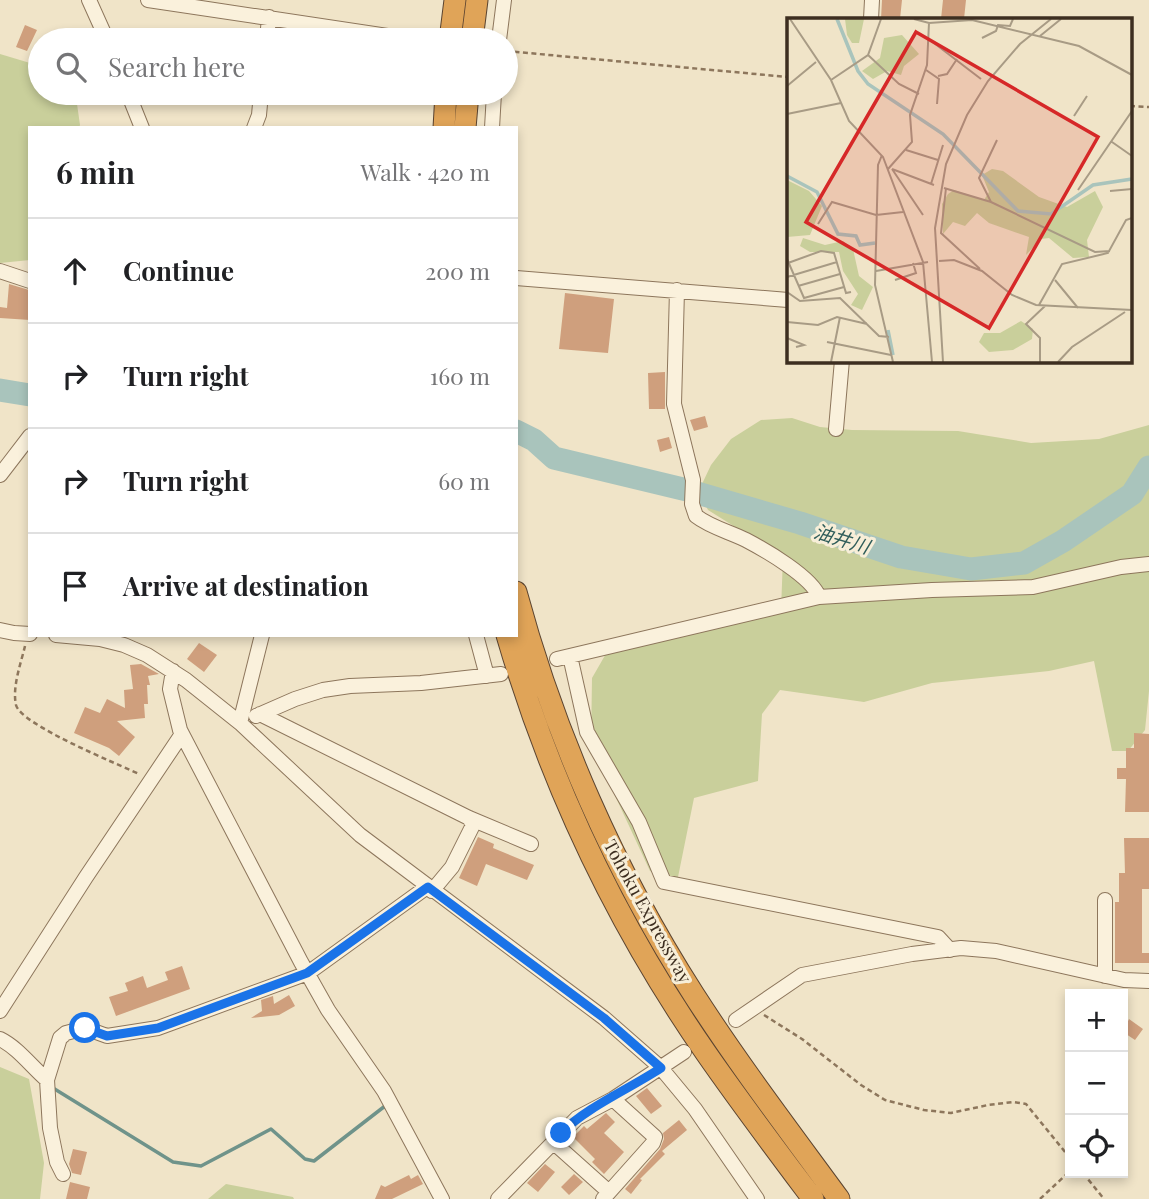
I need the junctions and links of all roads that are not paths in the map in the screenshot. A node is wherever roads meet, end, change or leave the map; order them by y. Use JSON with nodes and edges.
{"nodes":[{"id":1,"x":89,"y":0,"type":"edge"},
{"id":2,"x":148,"y":0,"type":"edge"},
{"id":3,"x":455,"y":0,"type":"edge"},
{"id":4,"x":477,"y":0,"type":"edge"},
{"id":5,"x":505,"y":0,"type":"edge"},
{"id":6,"x":872,"y":0,"type":"edge"},
{"id":7,"x":269,"y":17,"type":"junction"},
{"id":8,"x":871,"y":18,"type":"edge"},
{"id":9,"x":102,"y":28,"type":"edge"},
{"id":10,"x":268,"y":28,"type":"edge"},
{"id":11,"x":338,"y":28,"type":"edge"},
{"id":12,"x":452,"y":28,"type":"edge"},
{"id":13,"x":474,"y":28,"type":"edge"},
{"id":14,"x":501,"y":28,"type":"edge"},
{"id":15,"x":133,"y":105,"type":"edge"},
{"id":16,"x":260,"y":105,"type":"edge"},
{"id":17,"x":445,"y":105,"type":"edge"},
{"id":18,"x":467,"y":105,"type":"edge"},
{"id":19,"x":494,"y":105,"type":"edge"},
{"id":20,"x":141,"y":126,"type":"edge"},
{"id":21,"x":255,"y":126,"type":"edge"},
{"id":22,"x":444,"y":126,"type":"edge"},
{"id":23,"x":466,"y":126,"type":"edge"},
{"id":24,"x":492,"y":126,"type":"edge"},
{"id":25,"x":0,"y":271,"type":"edge"},
{"id":26,"x":518,"y":278,"type":"edge"},
{"id":27,"x":28,"y":280,"type":"edge"},
{"id":28,"x":677,"y":290,"type":"junction"},
{"id":29,"x":787,"y":300,"type":"edge"},
{"id":30,"x":842,"y":362,"type":"edge"},
{"id":31,"x":836,"y":429,"type":"dead end"},
{"id":32,"x":28,"y":439,"type":"edge"},
{"id":33,"x":0,"y":475,"type":"edge"},
{"id":34,"x":1149,"y":564,"type":"edge"},
{"id":35,"x":819,"y":597,"type":"junction"},
{"id":36,"x":518,"y":598,"type":"edge"},
{"id":37,"x":0,"y":630,"type":"edge"},
{"id":38,"x":28,"y":634,"type":"edge"},
{"id":39,"x":78,"y":637,"type":"edge"},
{"id":40,"x":262,"y":637,"type":"edge"},
{"id":41,"x":477,"y":637,"type":"edge"},
{"id":42,"x":508,"y":637,"type":"edge"},
{"id":43,"x":173,"y":671,"type":"junction"},
{"id":44,"x":260,"y":714,"type":"junction"},
{"id":45,"x":240,"y":723,"type":"junction"},
{"id":46,"x":182,"y":734,"type":"junction"},
{"id":47,"x":470,"y":818,"type":"junction"},
{"id":48,"x":531,"y":844,"type":"dead end"},
{"id":49,"x":430,"y":889,"type":"junction"},
{"id":50,"x":1105,"y":900,"type":"dead end"},
{"id":51,"x":950,"y":950,"type":"junction"},
{"id":52,"x":307,"y":973,"type":"junction"},
{"id":53,"x":1105,"y":976,"type":"junction"},
{"id":54,"x":1149,"y":982,"type":"edge"},
{"id":55,"x":0,"y":1011,"type":"edge"},
{"id":56,"x":736,"y":1020,"type":"dead end"},
{"id":57,"x":0,"y":1038,"type":"edge"},
{"id":58,"x":684,"y":1052,"type":"dead end"},
{"id":59,"x":661,"y":1068,"type":"junction"},
{"id":60,"x":47,"y":1080,"type":"junction"},
{"id":61,"x":612,"y":1099,"type":"junction"},
{"id":62,"x":553,"y":1142,"type":"junction"},
{"id":63,"x":63,"y":1174,"type":"dead end"},
{"id":64,"x":606,"y":1196,"type":"edge"},
{"id":65,"x":442,"y":1199,"type":"edge"},
{"id":66,"x":498,"y":1199,"type":"edge"},
{"id":67,"x":757,"y":1199,"type":"edge"},
{"id":68,"x":813,"y":1199,"type":"edge"},
{"id":69,"x":839,"y":1199,"type":"edge"}],
"edges":[{"from":1,"to":9,"type":"street"},
{"from":2,"to":7,"type":"street"},
{"from":3,"to":12,"type":"highway"},
{"from":4,"to":13,"type":"highway"},
{"from":5,"to":14,"type":"street"},
{"from":6,"to":8,"type":"street"},
{"from":7,"to":10,"type":"street"},
{"from":7,"to":11,"type":"street"},
{"from":15,"to":20,"type":"street"},
{"from":16,"to":21,"type":"street"},
{"from":17,"to":22,"type":"highway"},
{"from":18,"to":23,"type":"highway"},
{"from":19,"to":24,"type":"street"},
{"from":25,"to":27,"type":"street"},
{"from":26,"to":28,"type":"street"},
{"from":28,"to":29,"type":"street"},
{"from":28,"to":35,"type":"street"},
{"from":30,"to":31,"type":"street"},
{"from":32,"to":33,"type":"street"},
{"from":34,"to":35,"type":"street"},
{"from":35,"to":51,"type":"street"},
{"from":36,"to":69,"type":"highway","name":"Tohoku Expressway"},
{"from":37,"to":38,"type":"street"},
{"from":39,"to":43,"type":"street"},
{"from":40,"to":45,"type":"street"},
{"from":41,"to":44,"type":"street"},
{"from":42,"to":68,"type":"highway","name":"Tohoku Expressway"},
{"from":43,"to":45,"type":"street"},
{"from":43,"to":46,"type":"street"},
{"from":44,"to":45,"type":"street"},
{"from":44,"to":47,"type":"street"},
{"from":45,"to":49,"type":"street"},
{"from":46,"to":52,"type":"street"},
{"from":46,"to":55,"type":"street"},
{"from":47,"to":48,"type":"street"},
{"from":47,"to":49,"type":"street"},
{"from":49,"to":52,"type":"street"},
{"from":49,"to":59,"type":"street"},
{"from":50,"to":53,"type":"street"},
{"from":51,"to":53,"type":"street"},
{"from":51,"to":56,"type":"street"},
{"from":52,"to":60,"type":"street"},
{"from":52,"to":65,"type":"street"},
{"from":53,"to":54,"type":"street"},
{"from":57,"to":60,"type":"street"},
{"from":58,"to":59,"type":"street"},
{"from":59,"to":61,"type":"street"},
{"from":59,"to":67,"type":"street"},
{"from":60,"to":63,"type":"street"},
{"from":61,"to":62,"type":"street"},
{"from":61,"to":64,"type":"street"},
{"from":62,"to":64,"type":"street"},
{"from":62,"to":66,"type":"street"}]}
